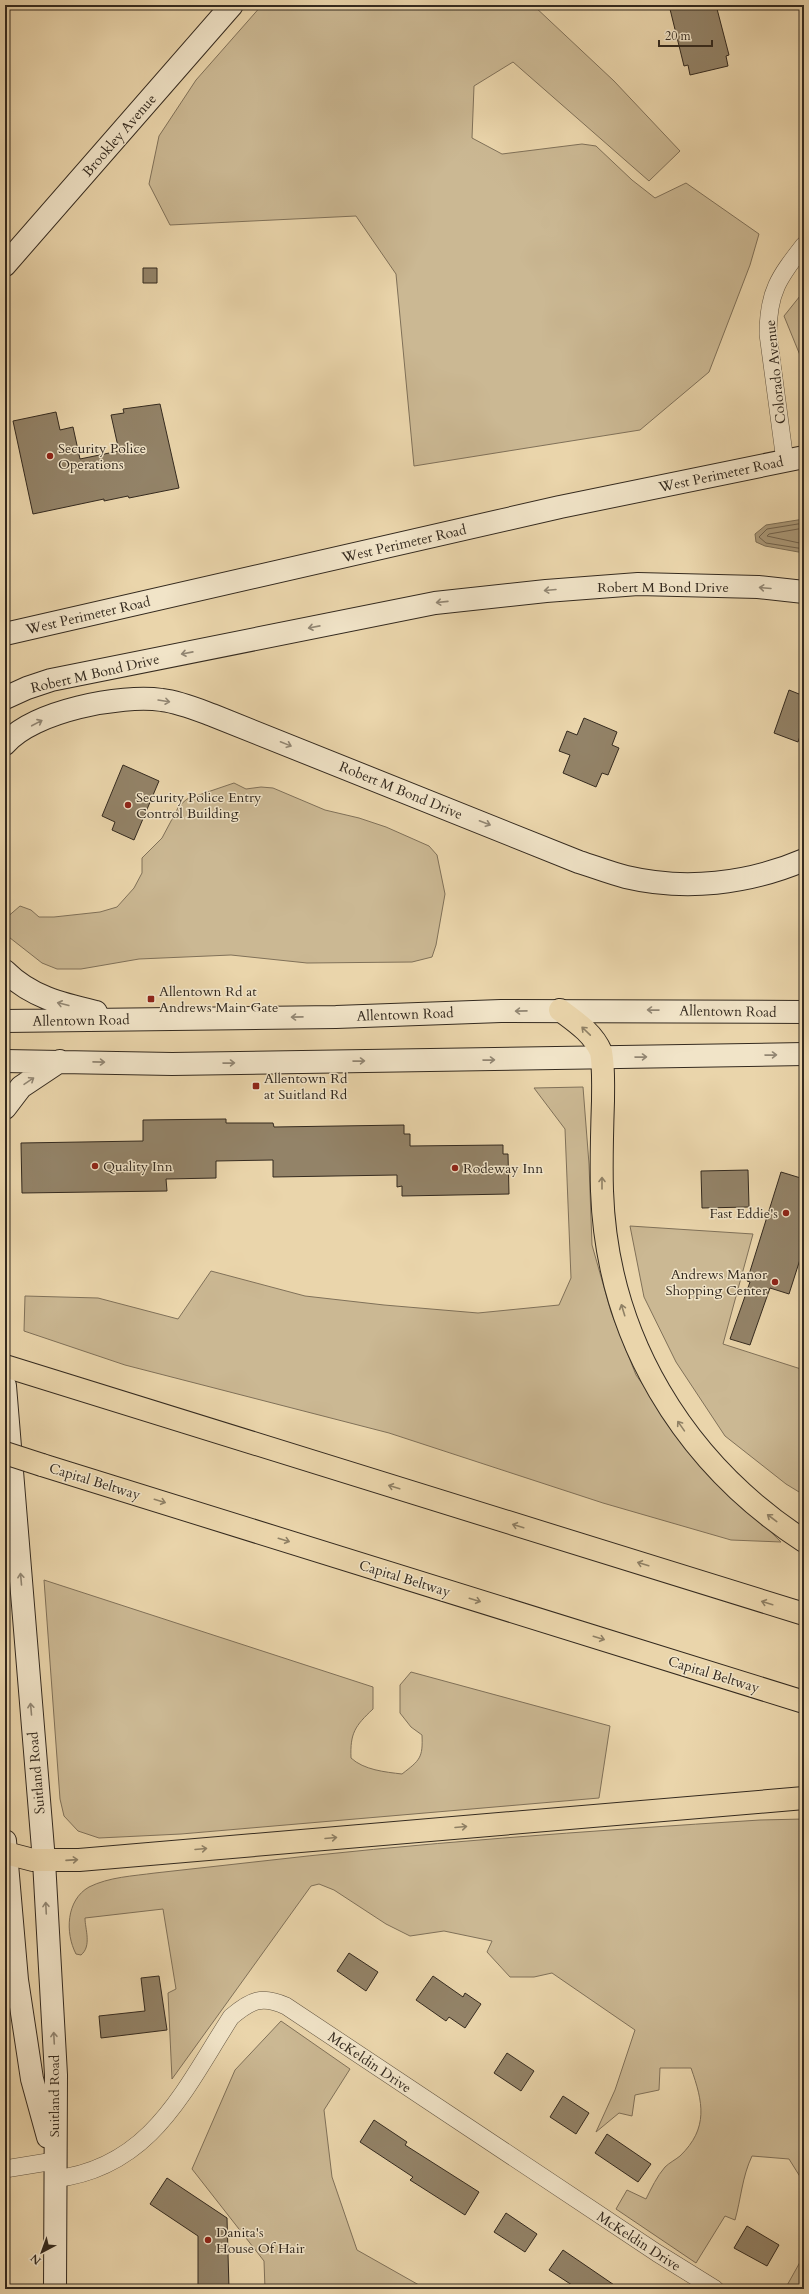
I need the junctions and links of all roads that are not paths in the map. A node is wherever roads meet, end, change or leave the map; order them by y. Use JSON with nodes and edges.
{"nodes":[{"id":1,"x":232,"y":5,"type":"edge"},
{"id":2,"x":804,"y":245,"type":"edge"},
{"id":3,"x":5,"y":265,"type":"edge"},
{"id":4,"x":795,"y":459,"type":"edge"},
{"id":5,"x":804,"y":592,"type":"edge"},
{"id":6,"x":5,"y":634,"type":"edge"},
{"id":7,"x":5,"y":698,"type":"edge"},
{"id":8,"x":5,"y":744,"type":"edge"},
{"id":9,"x":804,"y":860,"type":"edge"},
{"id":10,"x":5,"y":971,"type":"edge"},
{"id":11,"x":560,"y":1010,"type":"junction"},
{"id":12,"x":804,"y":1012,"type":"edge"},
{"id":13,"x":129,"y":1020,"type":"junction"},
{"id":14,"x":5,"y":1021,"type":"edge"},
{"id":15,"x":804,"y":1054,"type":"edge"},
{"id":16,"x":602,"y":1058,"type":"junction"},
{"id":17,"x":5,"y":1061,"type":"edge"},
{"id":18,"x":60,"y":1061,"type":"junction"},
{"id":19,"x":5,"y":1108,"type":"edge"},
{"id":20,"x":5,"y":1366,"type":"edge"},
{"id":21,"x":5,"y":1386,"type":"edge"},
{"id":22,"x":5,"y":1454,"type":"edge"},
{"id":23,"x":804,"y":1541,"type":"edge"},
{"id":24,"x":804,"y":1614,"type":"edge"},
{"id":25,"x":804,"y":1702,"type":"edge"},
{"id":26,"x":804,"y":1798,"type":"edge"},
{"id":27,"x":5,"y":1847,"type":"edge"},
{"id":28,"x":44,"y":1861,"type":"junction"},
{"id":29,"x":11,"y":1978,"type":"edge"},
{"id":30,"x":5,"y":2169,"type":"edge"},
{"id":31,"x":54,"y":2170,"type":"junction"},
{"id":32,"x":55,"y":2289,"type":"edge"},
{"id":33,"x":714,"y":2289,"type":"edge"}],
"edges":[{"from":1,"to":3,"type":"main road","name":"Brookley Avenue"},
{"from":2,"to":4,"type":"street","name":"Colorado Avenue"},
{"from":4,"to":6,"type":"main road","name":"West Perimeter Road"},
{"from":5,"to":7,"type":"main road","name":"Robert M Bond Drive","one_way":true},
{"from":8,"to":9,"type":"main road","name":"Robert M Bond Drive","one_way":true},
{"from":13,"to":10,"type":"main road","one_way":true},
{"from":12,"to":11,"type":"main road","name":"Allentown Road","one_way":true},
{"from":11,"to":13,"type":"main road","name":"Allentown Road","one_way":true},
{"from":16,"to":11,"type":"highway","one_way":true},
{"from":13,"to":14,"type":"main road","name":"Allentown Road"},
{"from":16,"to":15,"type":"main road","one_way":true},
{"from":18,"to":16,"type":"main road","one_way":true},
{"from":23,"to":16,"type":"highway","one_way":true},
{"from":17,"to":18,"type":"main road"},
{"from":19,"to":18,"type":"main road","one_way":true},
{"from":24,"to":20,"type":"highway","one_way":true},
{"from":28,"to":21,"type":"main road","name":"Suitland Road","one_way":true},
{"from":22,"to":25,"type":"highway","name":"Capital Beltway","one_way":true,"bridge":true},
{"from":28,"to":26,"type":"highway","one_way":true},
{"from":27,"to":28,"type":"highway"},
{"from":27,"to":29,"type":"main road","name":"Suitland Road"},
{"from":31,"to":28,"type":"main road","name":"Suitland Road","one_way":true},
{"from":29,"to":31,"type":"main road","name":"Suitland Road"},
{"from":30,"to":31,"type":"street","name":"McKeldin Drive"},
{"from":31,"to":32,"type":"main road","name":"Suitland Road"},
{"from":31,"to":33,"type":"street","name":"McKeldin Drive"}]}
